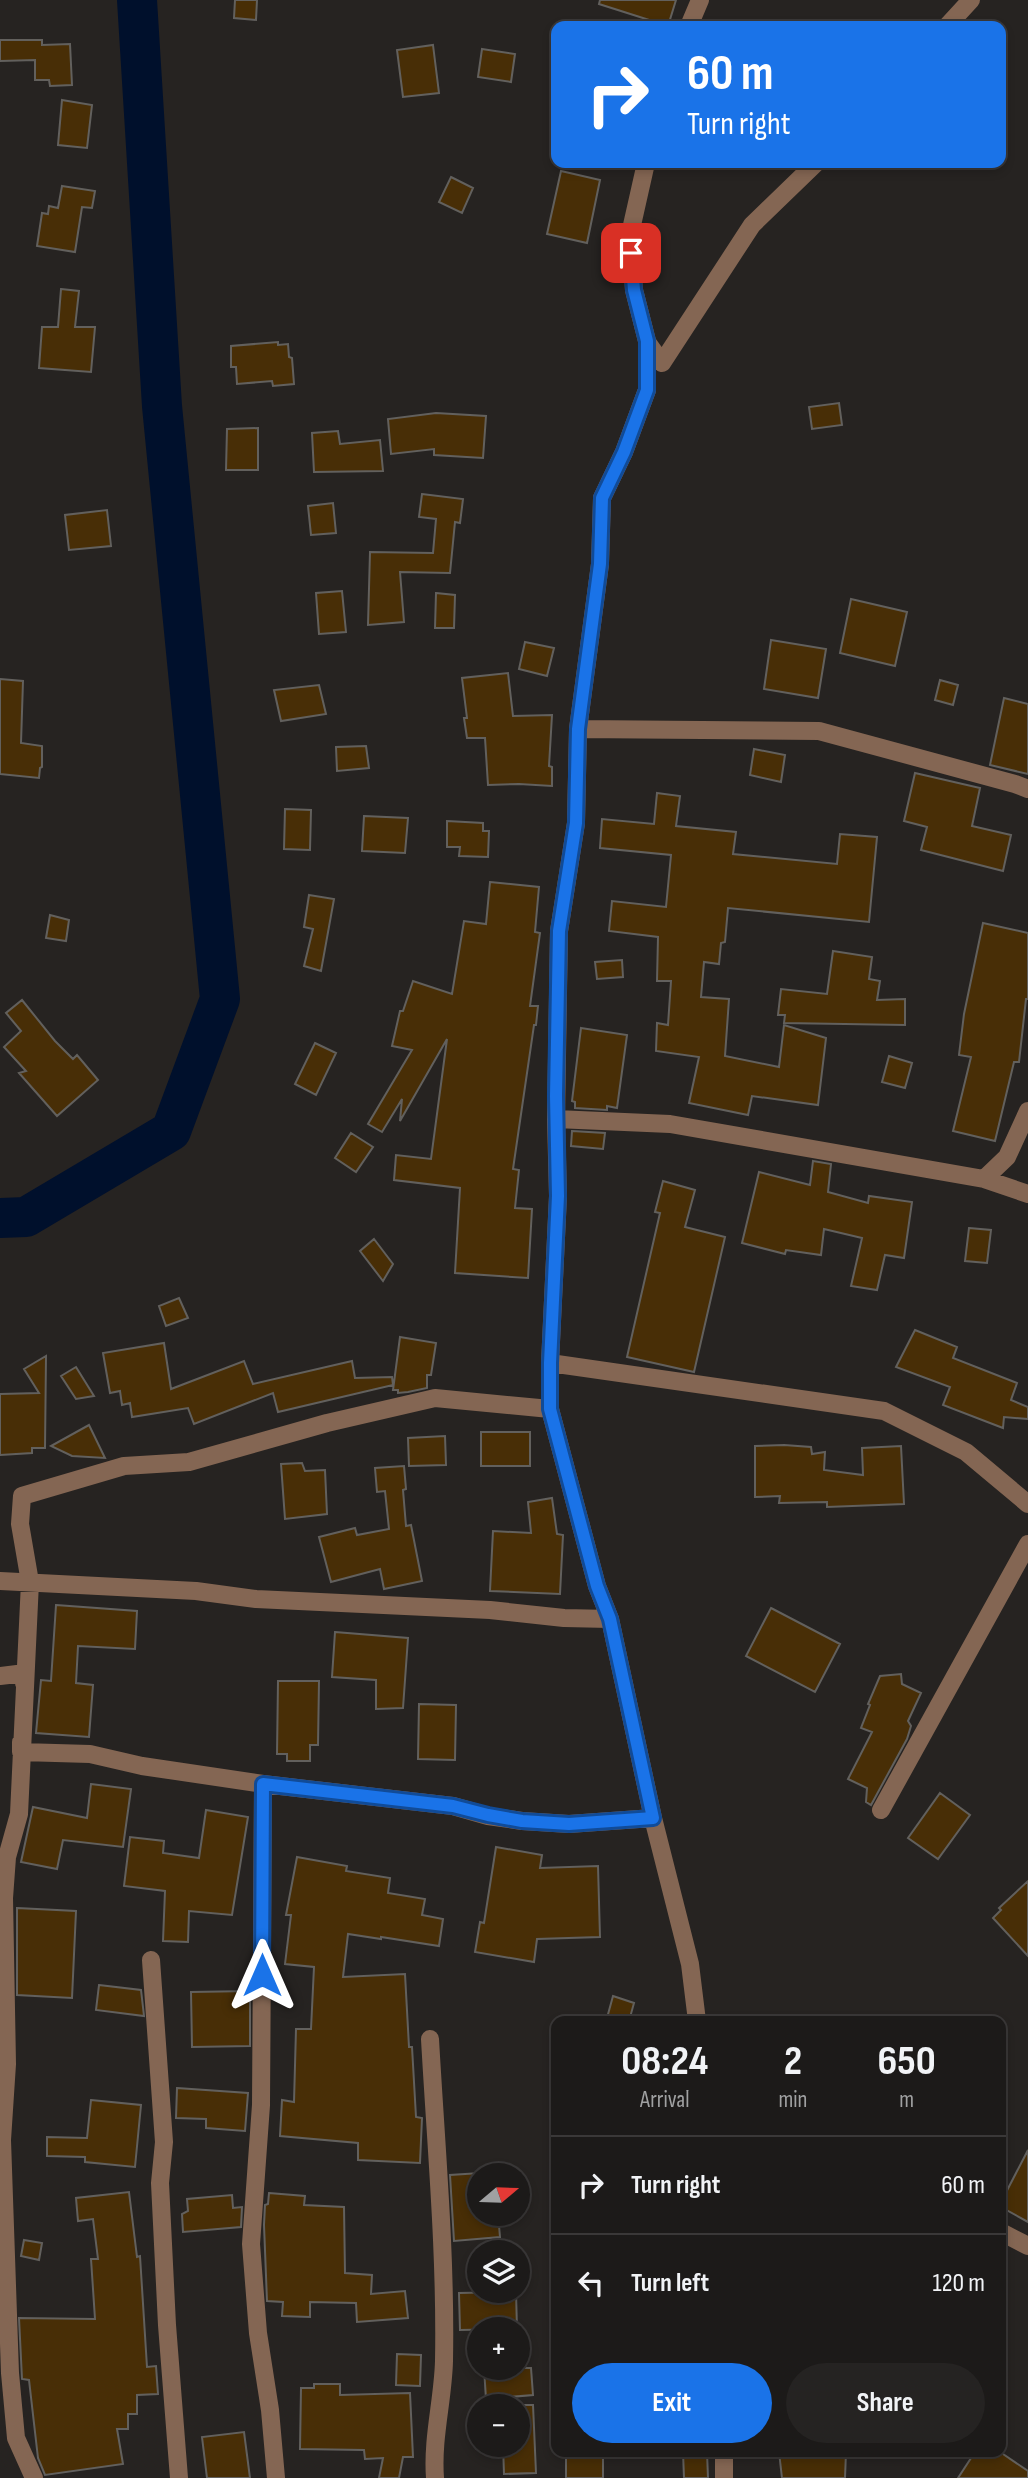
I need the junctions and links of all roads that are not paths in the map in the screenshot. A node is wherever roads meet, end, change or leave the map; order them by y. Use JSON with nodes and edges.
{"nodes":[{"id":1,"x":700,"y":0,"type":"edge"},
{"id":2,"x":971,"y":0,"type":"edge"},
{"id":3,"x":691,"y":21,"type":"edge"},
{"id":4,"x":952,"y":21,"type":"edge"},
{"id":5,"x":645,"y":168,"type":"edge"},
{"id":6,"x":811,"y":168,"type":"edge"},
{"id":7,"x":647,"y":341,"type":"junction"},
{"id":8,"x":578,"y":729,"type":"junction"},
{"id":9,"x":1028,"y":789,"type":"edge"},
{"id":10,"x":1028,"y":1111,"type":"edge"},
{"id":11,"x":556,"y":1119,"type":"junction"},
{"id":12,"x":984,"y":1179,"type":"junction"},
{"id":13,"x":1028,"y":1194,"type":"edge"},
{"id":14,"x":550,"y":1363,"type":"junction"},
{"id":15,"x":550,"y":1409,"type":"junction"},
{"id":16,"x":1028,"y":1504,"type":"edge"},
{"id":17,"x":1028,"y":1544,"type":"edge"},
{"id":18,"x":0,"y":1581,"type":"edge"},
{"id":19,"x":30,"y":1582,"type":"junction"},
{"id":20,"x":610,"y":1619,"type":"junction"},
{"id":21,"x":24,"y":1673,"type":"junction"},
{"id":22,"x":0,"y":1676,"type":"edge"},
{"id":23,"x":21,"y":1752,"type":"junction"},
{"id":24,"x":263,"y":1784,"type":"junction"},
{"id":25,"x":881,"y":1810,"type":"dead end"},
{"id":26,"x":653,"y":1818,"type":"junction"},
{"id":27,"x":151,"y":1960,"type":"dead end"},
{"id":28,"x":695,"y":2016,"type":"edge"},
{"id":29,"x":430,"y":2039,"type":"dead end"},
{"id":30,"x":1006,"y":2235,"type":"edge"},
{"id":31,"x":1028,"y":2246,"type":"edge"},
{"id":32,"x":724,"y":2457,"type":"edge"},
{"id":33,"x":34,"y":2478,"type":"edge"},
{"id":34,"x":178,"y":2478,"type":"edge"},
{"id":35,"x":276,"y":2478,"type":"edge"},
{"id":36,"x":435,"y":2478,"type":"edge"},
{"id":37,"x":724,"y":2478,"type":"edge"}],
"edges":[{"from":1,"to":3,"type":"street"},
{"from":2,"to":4,"type":"street"},
{"from":5,"to":7,"type":"street"},
{"from":6,"to":7,"type":"street"},
{"from":7,"to":8,"type":"street"},
{"from":8,"to":9,"type":"street"},
{"from":8,"to":11,"type":"street"},
{"from":10,"to":12,"type":"street"},
{"from":11,"to":12,"type":"street"},
{"from":11,"to":14,"type":"street"},
{"from":12,"to":13,"type":"street"},
{"from":14,"to":15,"type":"street"},
{"from":14,"to":16,"type":"street"},
{"from":15,"to":19,"type":"street"},
{"from":15,"to":20,"type":"street"},
{"from":17,"to":25,"type":"street"},
{"from":18,"to":19,"type":"street"},
{"from":19,"to":20,"type":"street"},
{"from":19,"to":21,"type":"street"},
{"from":20,"to":26,"type":"street"},
{"from":21,"to":22,"type":"street"},
{"from":21,"to":23,"type":"street"},
{"from":23,"to":24,"type":"street"},
{"from":23,"to":33,"type":"street"},
{"from":24,"to":26,"type":"street"},
{"from":24,"to":35,"type":"street"},
{"from":26,"to":28,"type":"street"},
{"from":27,"to":34,"type":"street"},
{"from":29,"to":36,"type":"street"},
{"from":30,"to":31,"type":"street"},
{"from":32,"to":37,"type":"street"}]}
